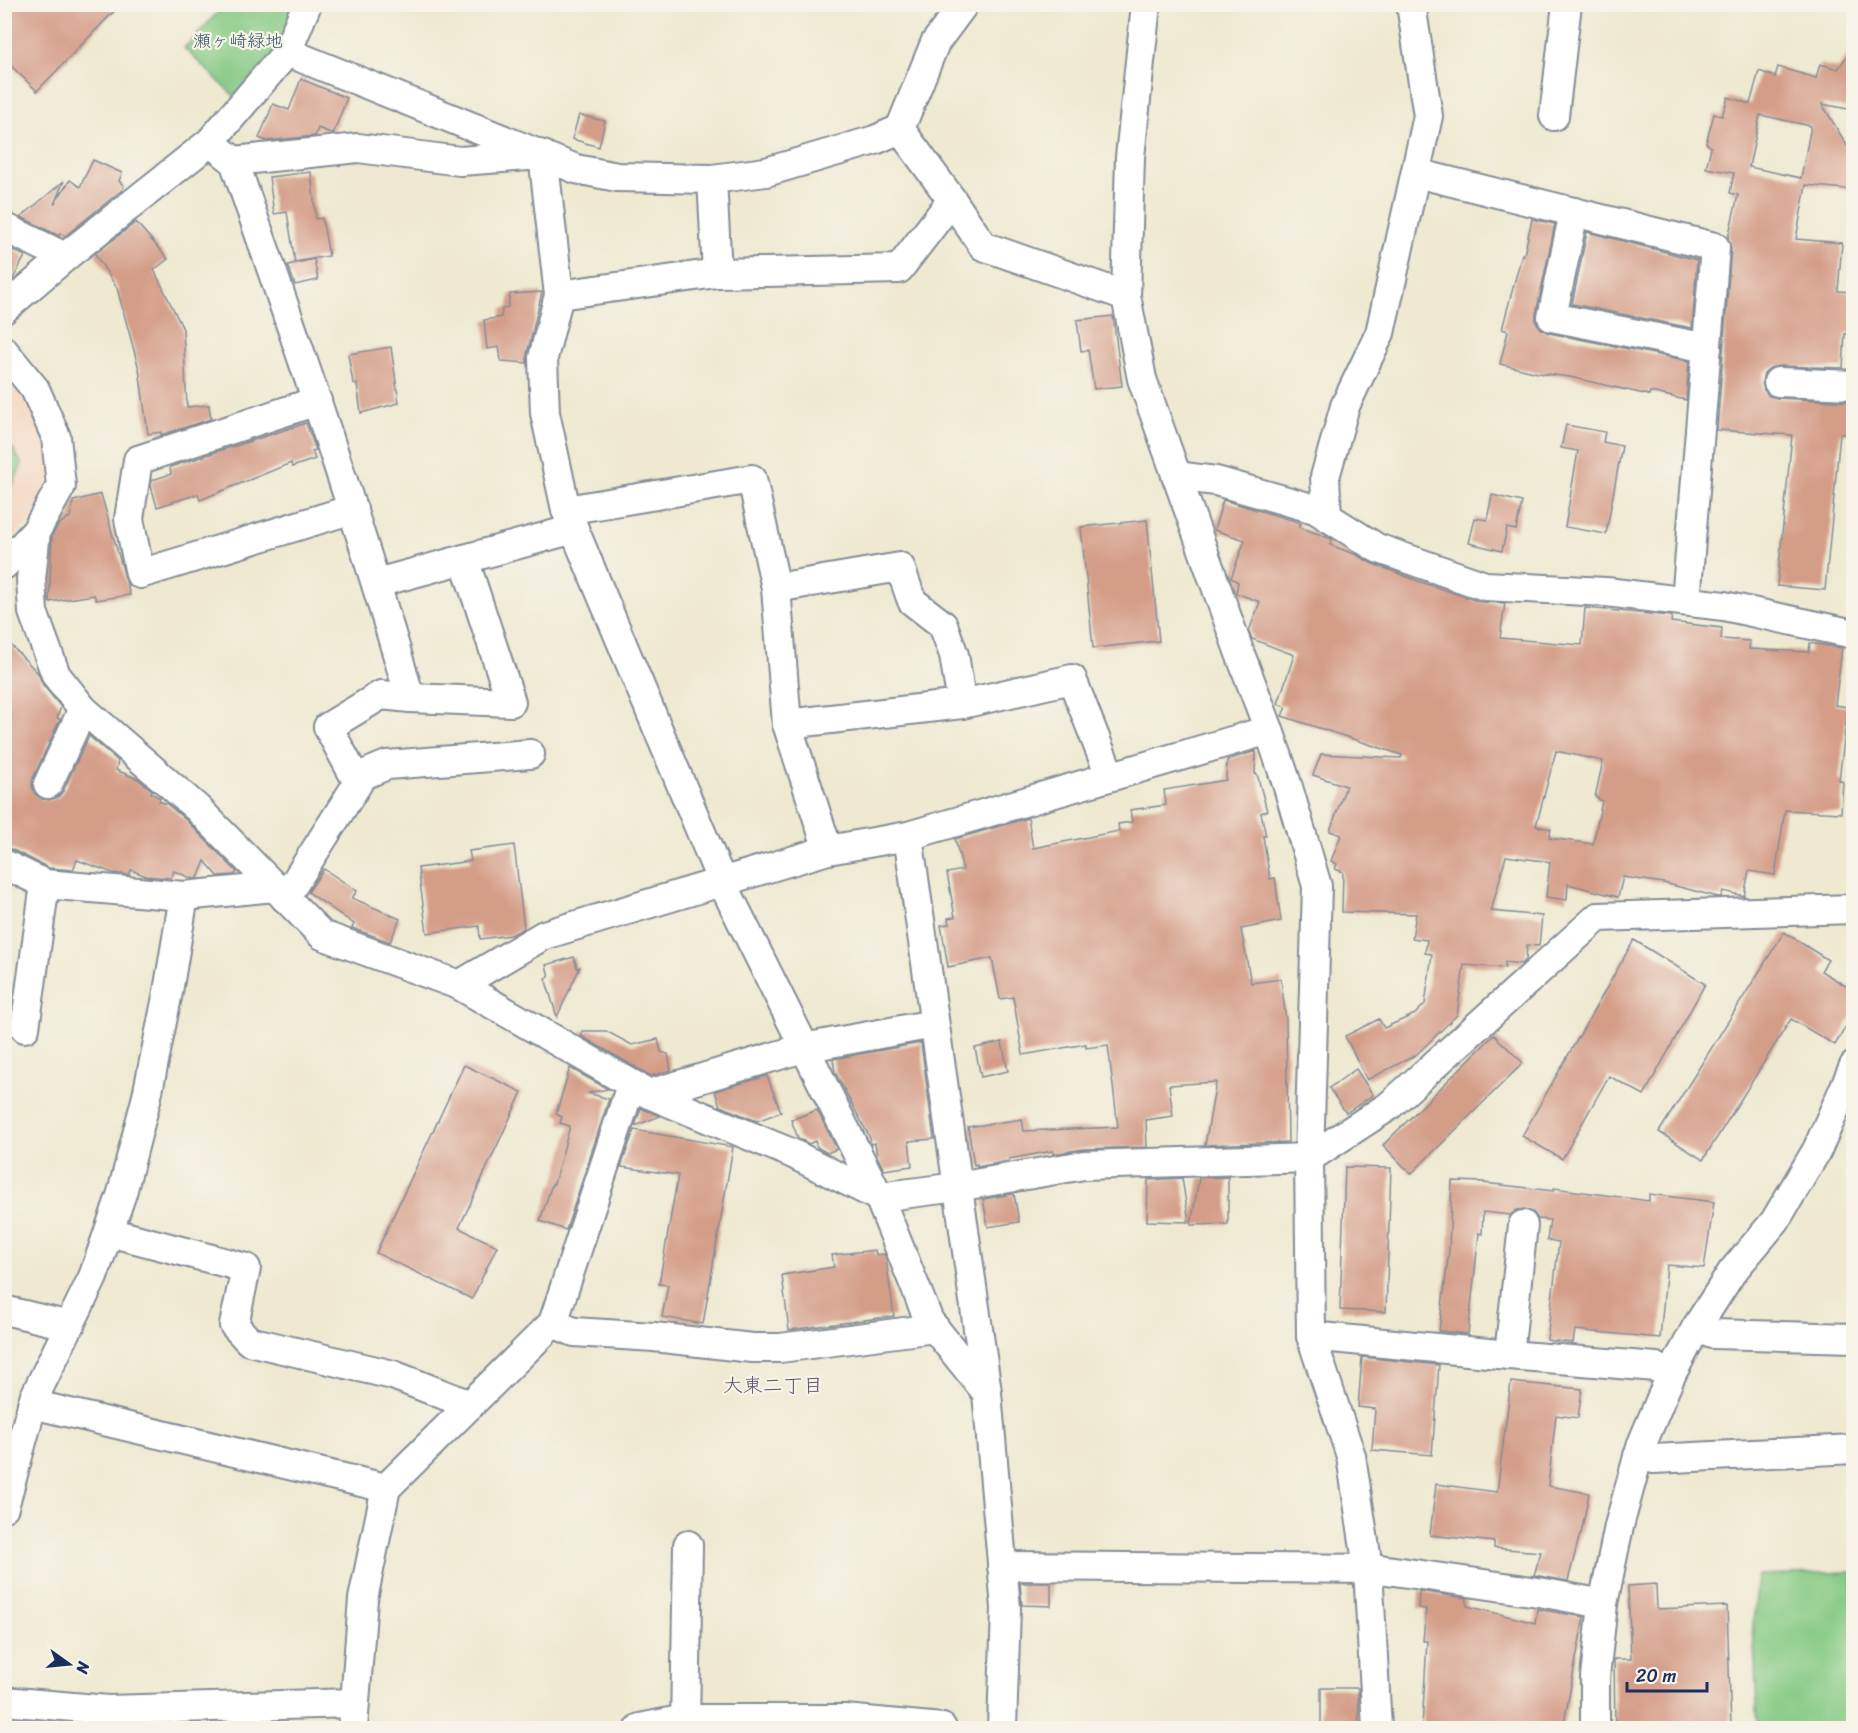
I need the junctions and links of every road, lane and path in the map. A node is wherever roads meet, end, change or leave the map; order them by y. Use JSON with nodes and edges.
{"nodes":[{"id":1,"x":307,"y":4,"type":"edge"},
{"id":2,"x":964,"y":4,"type":"edge"},
{"id":3,"x":1146,"y":4,"type":"edge"},
{"id":4,"x":1412,"y":4,"type":"edge"},
{"id":5,"x":1567,"y":4,"type":"edge"},
{"id":6,"x":286,"y":52,"type":"junction"},
{"id":7,"x":1554,"y":116,"type":"dead end"},
{"id":8,"x":900,"y":129,"type":"junction"},
{"id":9,"x":210,"y":142,"type":"junction"},
{"id":10,"x":543,"y":155,"type":"junction"},
{"id":11,"x":234,"y":161,"type":"junction"},
{"id":12,"x":1416,"y":173,"type":"junction"},
{"id":13,"x":712,"y":179,"type":"junction"},
{"id":14,"x":952,"y":200,"type":"junction"},
{"id":15,"x":1574,"y":212,"type":"junction"},
{"id":16,"x":4,"y":227,"type":"edge"},
{"id":17,"x":65,"y":257,"type":"junction"},
{"id":18,"x":717,"y":273,"type":"junction"},
{"id":19,"x":559,"y":295,"type":"junction"},
{"id":20,"x":1126,"y":296,"type":"junction"},
{"id":21,"x":4,"y":309,"type":"edge"},
{"id":22,"x":1707,"y":348,"type":"junction"},
{"id":23,"x":4,"y":351,"type":"edge"},
{"id":24,"x":1778,"y":382,"type":"dead end"},
{"id":25,"x":1854,"y":385,"type":"edge"},
{"id":26,"x":317,"y":401,"type":"junction"},
{"id":27,"x":1176,"y":476,"type":"junction"},
{"id":28,"x":353,"y":509,"type":"junction"},
{"id":29,"x":1327,"y":517,"type":"junction"},
{"id":30,"x":570,"y":519,"type":"junction"},
{"id":31,"x":36,"y":531,"type":"junction"},
{"id":32,"x":464,"y":559,"type":"junction"},
{"id":33,"x":4,"y":565,"type":"edge"},
{"id":34,"x":377,"y":583,"type":"junction"},
{"id":35,"x":776,"y":588,"type":"junction"},
{"id":36,"x":1686,"y":601,"type":"junction"},
{"id":37,"x":1854,"y":634,"type":"edge"},
{"id":38,"x":410,"y":698,"type":"junction"},
{"id":39,"x":962,"y":704,"type":"junction"},
{"id":40,"x":83,"y":709,"type":"junction"},
{"id":41,"x":787,"y":724,"type":"junction"},
{"id":42,"x":1269,"y":730,"type":"junction"},
{"id":43,"x":530,"y":754,"type":"dead end"},
{"id":44,"x":1110,"y":776,"type":"junction"},
{"id":45,"x":356,"y":778,"type":"junction"},
{"id":46,"x":48,"y":784,"type":"dead end"},
{"id":47,"x":908,"y":836,"type":"junction"},
{"id":48,"x":828,"y":850,"type":"junction"},
{"id":49,"x":4,"y":864,"type":"edge"},
{"id":50,"x":722,"y":882,"type":"junction"},
{"id":51,"x":45,"y":884,"type":"junction"},
{"id":52,"x":280,"y":893,"type":"junction"},
{"id":53,"x":184,"y":896,"type":"junction"},
{"id":54,"x":1854,"y":909,"type":"edge"},
{"id":55,"x":459,"y":985,"type":"junction"},
{"id":56,"x":934,"y":1024,"type":"junction"},
{"id":57,"x":24,"y":1028,"type":"dead end"},
{"id":58,"x":803,"y":1048,"type":"junction"},
{"id":59,"x":1854,"y":1066,"type":"edge"},
{"id":60,"x":640,"y":1089,"type":"junction"},
{"id":61,"x":1309,"y":1158,"type":"junction"},
{"id":62,"x":957,"y":1187,"type":"junction"},
{"id":63,"x":879,"y":1197,"type":"junction"},
{"id":64,"x":1523,"y":1225,"type":"dead end"},
{"id":65,"x":109,"y":1232,"type":"junction"},
{"id":66,"x":4,"y":1310,"type":"edge"},
{"id":67,"x":552,"y":1323,"type":"junction"},
{"id":68,"x":70,"y":1326,"type":"junction"},
{"id":69,"x":935,"y":1328,"type":"junction"},
{"id":70,"x":1696,"y":1328,"type":"junction"},
{"id":71,"x":1311,"y":1336,"type":"junction"},
{"id":72,"x":1854,"y":1338,"type":"edge"},
{"id":73,"x":1509,"y":1355,"type":"junction"},
{"id":74,"x":1671,"y":1375,"type":"junction"},
{"id":75,"x":987,"y":1393,"type":"junction"},
{"id":76,"x":32,"y":1404,"type":"junction"},
{"id":77,"x":470,"y":1405,"type":"junction"},
{"id":78,"x":1854,"y":1449,"type":"edge"},
{"id":79,"x":1638,"y":1456,"type":"junction"},
{"id":80,"x":386,"y":1488,"type":"junction"},
{"id":81,"x":4,"y":1507,"type":"edge"},
{"id":82,"x":688,"y":1545,"type":"dead end"},
{"id":83,"x":1002,"y":1566,"type":"junction"},
{"id":84,"x":1368,"y":1569,"type":"junction"},
{"id":85,"x":1603,"y":1604,"type":"junction"},
{"id":86,"x":4,"y":1701,"type":"edge"},
{"id":87,"x":353,"y":1716,"type":"edge"},
{"id":88,"x":108,"y":1719,"type":"edge"},
{"id":89,"x":685,"y":1724,"type":"edge"},
{"id":90,"x":845,"y":1724,"type":"edge"},
{"id":91,"x":640,"y":1728,"type":"edge"},
{"id":92,"x":942,"y":1728,"type":"edge"},
{"id":93,"x":1002,"y":1728,"type":"edge"},
{"id":94,"x":1377,"y":1728,"type":"edge"},
{"id":95,"x":1595,"y":1728,"type":"edge"}],
"edges":[{"from":1,"to":6,"type":"street"},
{"from":2,"to":8,"type":"street"},
{"from":3,"to":20,"type":"street"},
{"from":4,"to":12,"type":"street"},
{"from":5,"to":7,"type":"street"},
{"from":6,"to":9,"type":"street"},
{"from":6,"to":10,"type":"street"},
{"from":8,"to":13,"type":"street"},
{"from":8,"to":14,"type":"street"},
{"from":9,"to":11,"type":"street"},
{"from":9,"to":17,"type":"street"},
{"from":10,"to":11,"type":"street"},
{"from":10,"to":13,"type":"street"},
{"from":10,"to":19,"type":"street"},
{"from":11,"to":26,"type":"street"},
{"from":12,"to":15,"type":"street"},
{"from":12,"to":29,"type":"street"},
{"from":13,"to":18,"type":"street"},
{"from":14,"to":18,"type":"street"},
{"from":14,"to":20,"type":"street"},
{"from":15,"to":22,"type":"street"},
{"from":15,"to":22,"type":"street"},
{"from":16,"to":17,"type":"street"},
{"from":17,"to":21,"type":"street"},
{"from":18,"to":19,"type":"street"},
{"from":19,"to":30,"type":"street"},
{"from":20,"to":27,"type":"street"},
{"from":22,"to":36,"type":"street"},
{"from":23,"to":31,"type":"street"},
{"from":24,"to":25,"type":"street"},
{"from":26,"to":28,"type":"street"},
{"from":26,"to":28,"type":"street"},
{"from":27,"to":29,"type":"street"},
{"from":27,"to":42,"type":"street"},
{"from":28,"to":34,"type":"street"},
{"from":29,"to":36,"type":"street"},
{"from":30,"to":32,"type":"street"},
{"from":30,"to":35,"type":"street"},
{"from":30,"to":50,"type":"street"},
{"from":31,"to":33,"type":"street"},
{"from":31,"to":40,"type":"street"},
{"from":32,"to":34,"type":"street"},
{"from":32,"to":38,"type":"street"},
{"from":34,"to":38,"type":"street"},
{"from":35,"to":39,"type":"street"},
{"from":35,"to":41,"type":"street"},
{"from":36,"to":37,"type":"street"},
{"from":38,"to":45,"type":"street"},
{"from":39,"to":41,"type":"street"},
{"from":39,"to":44,"type":"street"},
{"from":40,"to":46,"type":"street"},
{"from":40,"to":52,"type":"street"},
{"from":41,"to":48,"type":"street"},
{"from":42,"to":44,"type":"street"},
{"from":42,"to":61,"type":"street"},
{"from":43,"to":45,"type":"street"},
{"from":44,"to":47,"type":"street"},
{"from":45,"to":52,"type":"street"},
{"from":47,"to":48,"type":"street"},
{"from":47,"to":56,"type":"street"},
{"from":48,"to":50,"type":"street"},
{"from":49,"to":51,"type":"street"},
{"from":50,"to":55,"type":"street"},
{"from":50,"to":58,"type":"street"},
{"from":51,"to":53,"type":"street"},
{"from":51,"to":57,"type":"street"},
{"from":52,"to":53,"type":"street"},
{"from":52,"to":55,"type":"street"},
{"from":53,"to":65,"type":"street"},
{"from":54,"to":61,"type":"street"},
{"from":55,"to":60,"type":"street"},
{"from":56,"to":58,"type":"street"},
{"from":56,"to":62,"type":"street"},
{"from":58,"to":60,"type":"street"},
{"from":58,"to":63,"type":"street"},
{"from":59,"to":70,"type":"street"},
{"from":60,"to":63,"type":"street"},
{"from":60,"to":67,"type":"street"},
{"from":61,"to":62,"type":"street"},
{"from":61,"to":71,"type":"street"},
{"from":62,"to":63,"type":"street"},
{"from":62,"to":75,"type":"street"},
{"from":63,"to":69,"type":"street"},
{"from":64,"to":73,"type":"street"},
{"from":65,"to":68,"type":"street"},
{"from":65,"to":77,"type":"street"},
{"from":66,"to":68,"type":"street"},
{"from":67,"to":69,"type":"street"},
{"from":67,"to":77,"type":"street"},
{"from":68,"to":76,"type":"street"},
{"from":69,"to":75,"type":"street"},
{"from":70,"to":72,"type":"street"},
{"from":70,"to":74,"type":"street"},
{"from":71,"to":73,"type":"street"},
{"from":71,"to":84,"type":"street"},
{"from":73,"to":74,"type":"street"},
{"from":74,"to":79,"type":"street"},
{"from":75,"to":83,"type":"street"},
{"from":76,"to":80,"type":"street"},
{"from":76,"to":81,"type":"street"},
{"from":77,"to":80,"type":"street"},
{"from":78,"to":79,"type":"street"},
{"from":79,"to":85,"type":"street"},
{"from":80,"to":87,"type":"street"},
{"from":82,"to":89,"type":"street"},
{"from":83,"to":84,"type":"street"},
{"from":83,"to":93,"type":"street"},
{"from":84,"to":85,"type":"street"},
{"from":84,"to":94,"type":"street"},
{"from":85,"to":95,"type":"street"},
{"from":86,"to":88,"type":"street"},
{"from":87,"to":88,"type":"street"},
{"from":89,"to":90,"type":"street"},
{"from":89,"to":91,"type":"street"},
{"from":90,"to":92,"type":"street"}]}
